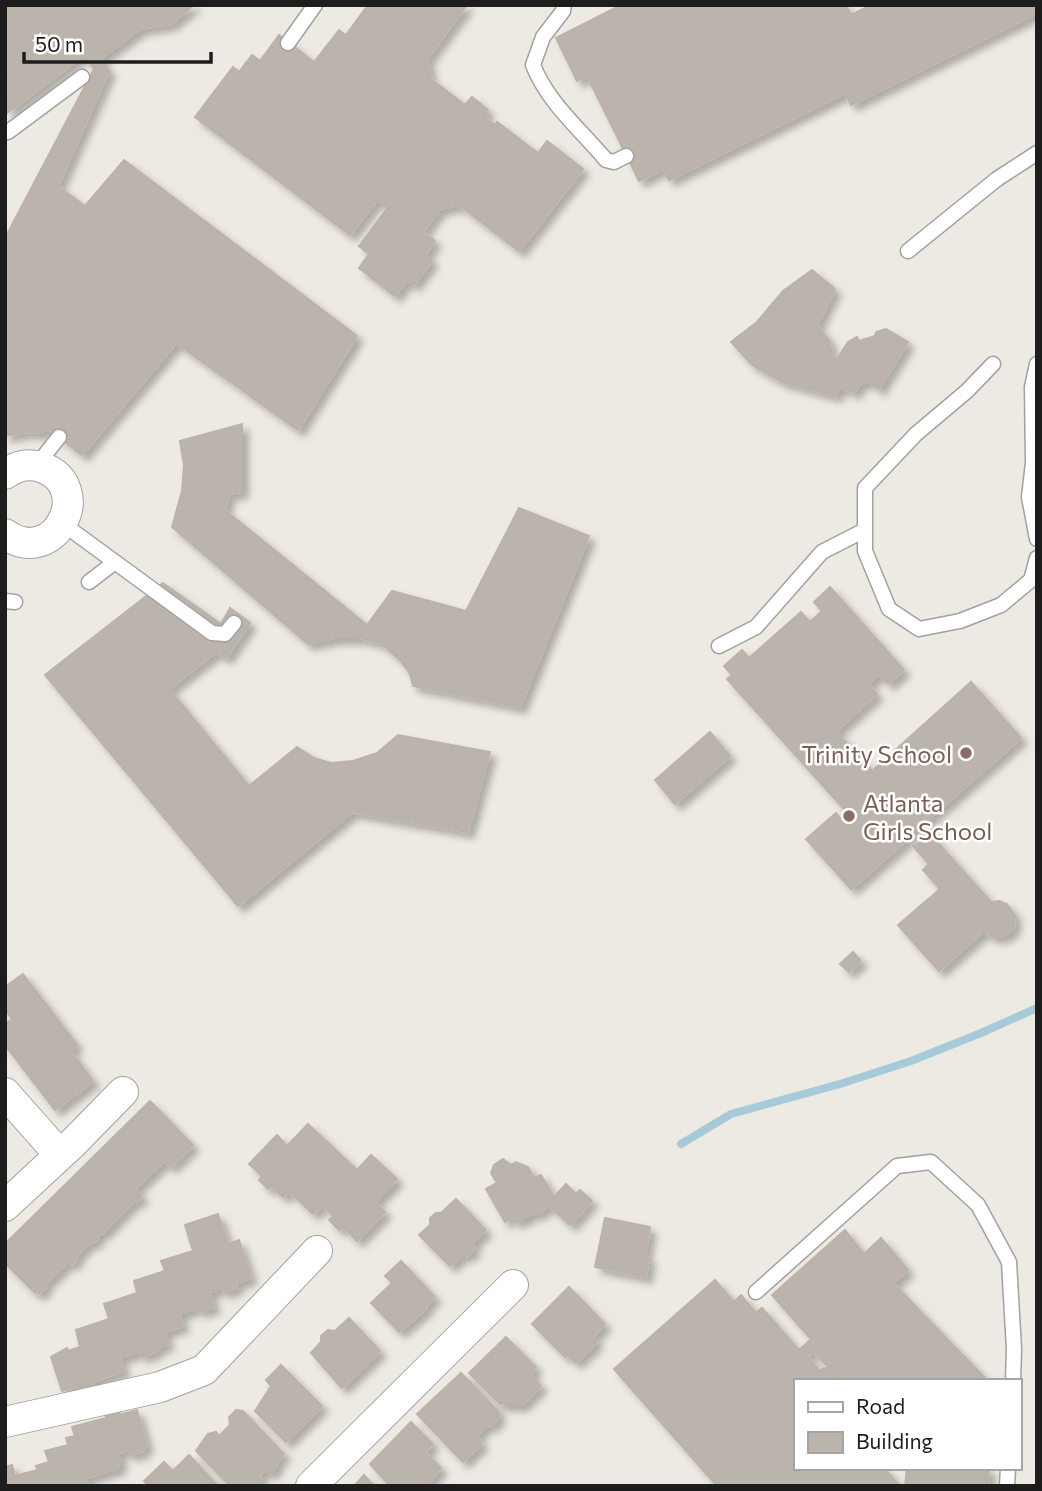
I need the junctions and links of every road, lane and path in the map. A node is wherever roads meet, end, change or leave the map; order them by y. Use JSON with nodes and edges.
{"nodes":[{"id":1,"x":315,"y":5,"type":"edge"},
{"id":2,"x":564,"y":5,"type":"edge"},
{"id":3,"x":288,"y":43,"type":"dead end"},
{"id":4,"x":82,"y":77,"type":"dead end"},
{"id":5,"x":5,"y":132,"type":"edge"},
{"id":6,"x":1037,"y":153,"type":"edge"},
{"id":7,"x":626,"y":156,"type":"dead end"},
{"id":8,"x":908,"y":251,"type":"dead end"},
{"id":9,"x":993,"y":364,"type":"dead end"},
{"id":10,"x":1037,"y":364,"type":"edge"},
{"id":11,"x":59,"y":437,"type":"dead end"},
{"id":12,"x":36,"y":466,"type":"junction"},
{"id":13,"x":5,"y":474,"type":"edge"},
{"id":14,"x":63,"y":524,"type":"junction"},
{"id":15,"x":865,"y":530,"type":"junction"},
{"id":16,"x":7,"y":539,"type":"edge"},
{"id":17,"x":1037,"y":539,"type":"edge"},
{"id":18,"x":1037,"y":558,"type":"edge"},
{"id":19,"x":115,"y":562,"type":"junction"},
{"id":20,"x":89,"y":582,"type":"dead end"},
{"id":21,"x":234,"y":623,"type":"dead end"},
{"id":22,"x":719,"y":646,"type":"dead end"},
{"id":23,"x":123,"y":1092,"type":"dead end"},
{"id":24,"x":5,"y":1093,"type":"edge"},
{"id":25,"x":60,"y":1155,"type":"junction"},
{"id":26,"x":5,"y":1206,"type":"edge"},
{"id":27,"x":317,"y":1251,"type":"dead end"},
{"id":28,"x":513,"y":1285,"type":"dead end"},
{"id":29,"x":756,"y":1292,"type":"dead end"},
{"id":30,"x":1013,"y":1379,"type":"edge"},
{"id":31,"x":5,"y":1422,"type":"edge"},
{"id":32,"x":310,"y":1486,"type":"edge"}],
"edges":[{"from":1,"to":3,"type":"lane"},
{"from":2,"to":7,"type":"lane"},
{"from":4,"to":5,"type":"lane"},
{"from":6,"to":8,"type":"lane"},
{"from":9,"to":15,"type":"lane"},
{"from":10,"to":17,"type":"lane"},
{"from":11,"to":12,"type":"lane"},
{"from":12,"to":13,"type":"street"},
{"from":12,"to":14,"type":"street"},
{"from":14,"to":16,"type":"street"},
{"from":14,"to":19,"type":"lane"},
{"from":15,"to":18,"type":"lane"},
{"from":15,"to":22,"type":"lane"},
{"from":19,"to":20,"type":"lane"},
{"from":19,"to":21,"type":"lane"},
{"from":23,"to":25,"type":"street"},
{"from":24,"to":25,"type":"street"},
{"from":25,"to":26,"type":"street"},
{"from":27,"to":31,"type":"street"},
{"from":28,"to":32,"type":"street"},
{"from":29,"to":30,"type":"lane"}]}
